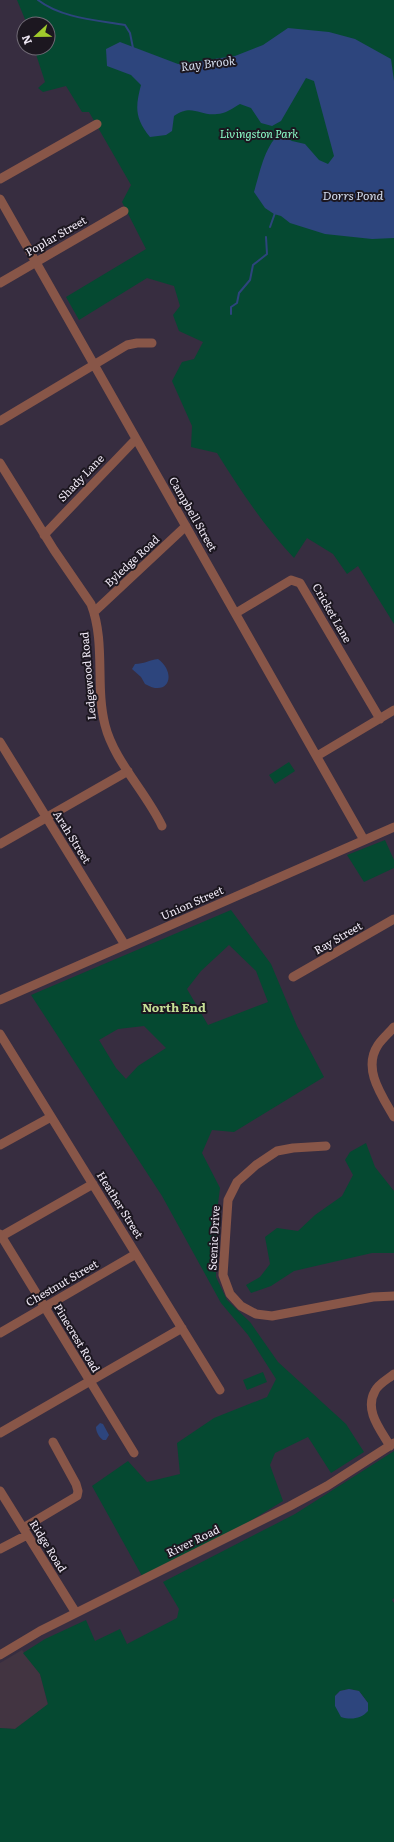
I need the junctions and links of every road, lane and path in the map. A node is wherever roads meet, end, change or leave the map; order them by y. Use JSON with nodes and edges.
{"nodes":[{"id":1,"x":97,"y":124,"type":"dead end"},
{"id":2,"x":0,"y":179,"type":"edge"},
{"id":3,"x":0,"y":199,"type":"edge"},
{"id":4,"x":124,"y":211,"type":"dead end"},
{"id":5,"x":35,"y":262,"type":"junction"},
{"id":6,"x":0,"y":283,"type":"edge"},
{"id":7,"x":152,"y":342,"type":"dead end"},
{"id":8,"x":94,"y":365,"type":"junction"},
{"id":9,"x":0,"y":421,"type":"edge"},
{"id":10,"x":136,"y":439,"type":"junction"},
{"id":11,"x":0,"y":463,"type":"edge"},
{"id":12,"x":186,"y":526,"type":"junction"},
{"id":13,"x":44,"y":535,"type":"junction"},
{"id":14,"x":94,"y":612,"type":"junction"},
{"id":15,"x":236,"y":613,"type":"junction"},
{"id":16,"x":394,"y":710,"type":"edge"},
{"id":17,"x":380,"y":718,"type":"junction"},
{"id":18,"x":0,"y":742,"type":"edge"},
{"id":19,"x":317,"y":756,"type":"junction"},
{"id":20,"x":128,"y":771,"type":"junction"},
{"id":21,"x":46,"y":817,"type":"junction"},
{"id":22,"x":162,"y":826,"type":"dead end"},
{"id":23,"x":394,"y":827,"type":"edge"},
{"id":24,"x":364,"y":840,"type":"junction"},
{"id":25,"x":0,"y":844,"type":"edge"},
{"id":26,"x":394,"y":920,"type":"edge"},
{"id":27,"x":125,"y":945,"type":"junction"},
{"id":28,"x":293,"y":977,"type":"dead end"},
{"id":29,"x":0,"y":1000,"type":"edge"},
{"id":30,"x":394,"y":1027,"type":"edge"},
{"id":31,"x":0,"y":1034,"type":"edge"},
{"id":32,"x":393,"y":1112,"type":"edge"},
{"id":33,"x":51,"y":1117,"type":"junction"},
{"id":34,"x":0,"y":1145,"type":"edge"},
{"id":35,"x":326,"y":1146,"type":"dead end"},
{"id":36,"x":93,"y":1184,"type":"junction"},
{"id":37,"x":1,"y":1236,"type":"edge"},
{"id":38,"x":136,"y":1254,"type":"junction"},
{"id":39,"x":394,"y":1296,"type":"edge"},
{"id":40,"x":45,"y":1307,"type":"junction"},
{"id":41,"x":182,"y":1328,"type":"junction"},
{"id":42,"x":0,"y":1332,"type":"edge"},
{"id":43,"x":394,"y":1374,"type":"edge"},
{"id":44,"x":89,"y":1381,"type":"junction"},
{"id":45,"x":220,"y":1390,"type":"dead end"},
{"id":46,"x":0,"y":1433,"type":"edge"},
{"id":47,"x":53,"y":1442,"type":"dead end"},
{"id":48,"x":392,"y":1444,"type":"edge"},
{"id":49,"x":134,"y":1454,"type":"dead end"},
{"id":50,"x":0,"y":1491,"type":"edge"},
{"id":51,"x":25,"y":1531,"type":"junction"},
{"id":52,"x":0,"y":1549,"type":"edge"},
{"id":53,"x":76,"y":1613,"type":"junction"},
{"id":54,"x":0,"y":1655,"type":"edge"}],
"edges":[{"from":1,"to":2,"type":"street"},
{"from":3,"to":5,"type":"street","name":"Campbell Street"},
{"from":4,"to":5,"type":"street","name":"Poplar Street"},
{"from":5,"to":6,"type":"street","name":"Poplar Street"},
{"from":5,"to":8,"type":"street","name":"Campbell Street"},
{"from":7,"to":8,"type":"street"},
{"from":8,"to":9,"type":"street"},
{"from":8,"to":10,"type":"street","name":"Campbell Street"},
{"from":10,"to":12,"type":"street","name":"Campbell Street"},
{"from":10,"to":13,"type":"street","name":"Shady Lane"},
{"from":11,"to":13,"type":"street","name":"Ledgewood Road"},
{"from":12,"to":14,"type":"street","name":"Byledge Road"},
{"from":12,"to":15,"type":"street","name":"Campbell Street"},
{"from":13,"to":14,"type":"street","name":"Ledgewood Road"},
{"from":14,"to":20,"type":"street","name":"Ledgewood Road"},
{"from":15,"to":17,"type":"street","name":"Cricket Lane"},
{"from":15,"to":19,"type":"street","name":"Campbell Street"},
{"from":16,"to":17,"type":"street"},
{"from":17,"to":19,"type":"street"},
{"from":18,"to":21,"type":"street","name":"Arah Street"},
{"from":19,"to":24,"type":"street","name":"Campbell Street"},
{"from":20,"to":21,"type":"street"},
{"from":20,"to":22,"type":"street","name":"Ledgewood Road"},
{"from":21,"to":25,"type":"street"},
{"from":21,"to":27,"type":"street","name":"Arah Street"},
{"from":23,"to":24,"type":"street","name":"Union Street"},
{"from":24,"to":27,"type":"street","name":"Union Street"},
{"from":26,"to":28,"type":"street","name":"Ray Street"},
{"from":27,"to":29,"type":"street","name":"Union Street"},
{"from":30,"to":32,"type":"street"},
{"from":31,"to":33,"type":"street","name":"Heather Street"},
{"from":33,"to":34,"type":"street"},
{"from":33,"to":36,"type":"street","name":"Heather Street"},
{"from":35,"to":39,"type":"street","name":"Scenic Drive"},
{"from":36,"to":37,"type":"street"},
{"from":36,"to":38,"type":"street","name":"Heather Street"},
{"from":37,"to":40,"type":"street","name":"Pinecrest Road"},
{"from":38,"to":40,"type":"street","name":"Chestnut Street"},
{"from":38,"to":41,"type":"street","name":"Heather Street"},
{"from":40,"to":42,"type":"street","name":"Chestnut Street"},
{"from":40,"to":44,"type":"street","name":"Pinecrest Road"},
{"from":41,"to":44,"type":"street"},
{"from":41,"to":45,"type":"street","name":"Heather Street"},
{"from":43,"to":48,"type":"street"},
{"from":44,"to":46,"type":"street"},
{"from":44,"to":49,"type":"street","name":"Pinecrest Road"},
{"from":47,"to":51,"type":"street"},
{"from":48,"to":53,"type":"street","name":"River Road"},
{"from":50,"to":51,"type":"street","name":"Ridge Road"},
{"from":51,"to":52,"type":"street"},
{"from":51,"to":53,"type":"street","name":"Ridge Road"},
{"from":53,"to":54,"type":"street","name":"River Road"}]}
